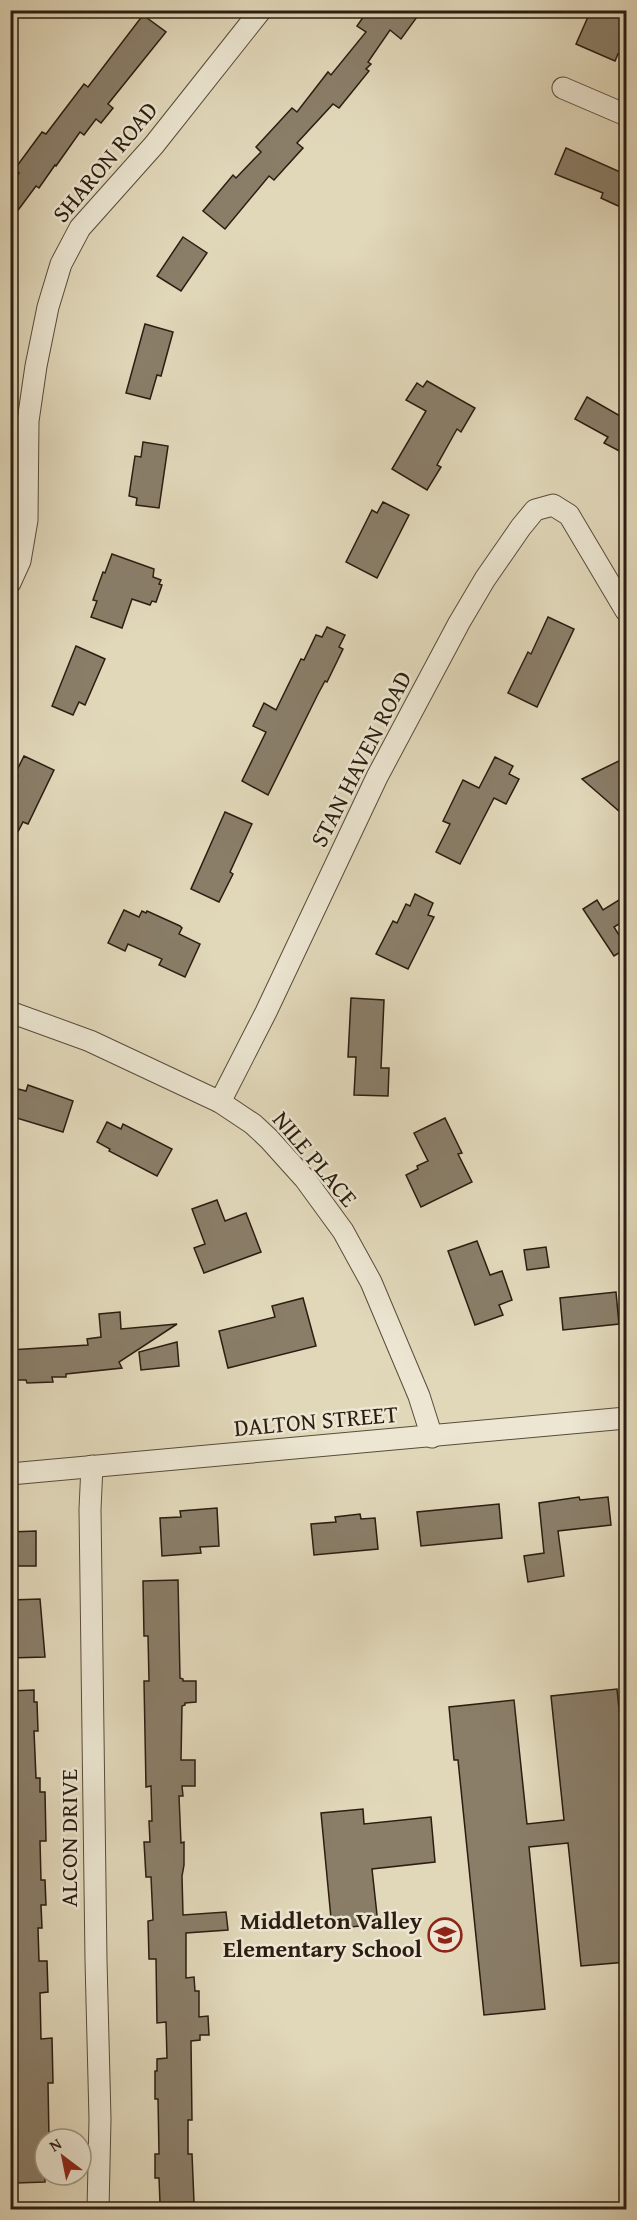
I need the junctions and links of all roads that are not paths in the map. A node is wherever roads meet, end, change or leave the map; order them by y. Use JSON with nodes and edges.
{"nodes":[{"id":1,"x":261,"y":10,"type":"edge"},
{"id":2,"x":563,"y":88,"type":"dead end"},
{"id":3,"x":627,"y":115,"type":"edge"},
{"id":4,"x":10,"y":583,"type":"edge"},
{"id":5,"x":624,"y":598,"type":"edge"},
{"id":6,"x":10,"y":1012,"type":"edge"},
{"id":7,"x":220,"y":1102,"type":"junction"},
{"id":8,"x":627,"y":1418,"type":"edge"},
{"id":9,"x":432,"y":1437,"type":"junction"},
{"id":10,"x":92,"y":1466,"type":"junction"},
{"id":11,"x":10,"y":1474,"type":"edge"},
{"id":12,"x":98,"y":2210,"type":"edge"}],
"edges":[{"from":1,"to":4,"type":"street","name":"SHARON ROAD"},
{"from":2,"to":3,"type":"street"},
{"from":5,"to":7,"type":"street","name":"STAN HAVEN ROAD"},
{"from":6,"to":7,"type":"street","name":"NILE PLACE"},
{"from":7,"to":9,"type":"street","name":"NILE PLACE"},
{"from":8,"to":9,"type":"street","name":"DALTON STREET"},
{"from":9,"to":10,"type":"street","name":"DALTON STREET"},
{"from":10,"to":11,"type":"street","name":"DALTON STREET"},
{"from":10,"to":12,"type":"street","name":"ALCON DRIVE"}]}
